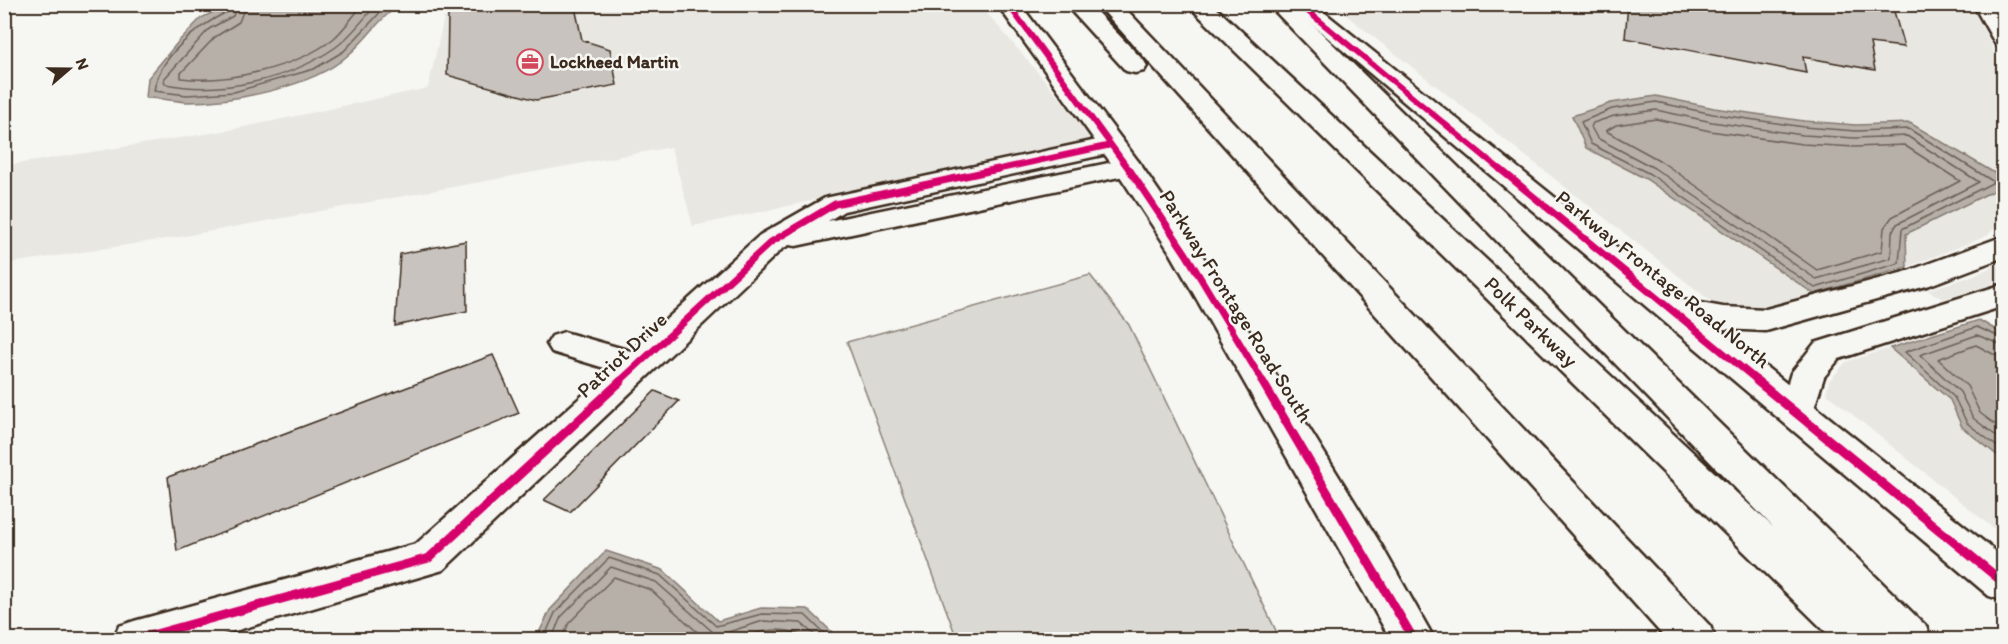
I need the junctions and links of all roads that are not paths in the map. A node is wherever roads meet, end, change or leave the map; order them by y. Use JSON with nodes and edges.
{"nodes":[{"id":1,"x":1008,"y":4,"type":"edge"},
{"id":2,"x":1076,"y":4,"type":"edge"},
{"id":3,"x":1108,"y":4,"type":"edge"},
{"id":4,"x":1198,"y":4,"type":"edge"},
{"id":5,"x":1279,"y":4,"type":"edge"},
{"id":6,"x":1299,"y":4,"type":"edge"},
{"id":7,"x":1984,"y":4,"type":"edge"},
{"id":8,"x":2004,"y":40,"type":"edge"},
{"id":9,"x":1120,"y":156,"type":"junction"},
{"id":10,"x":2004,"y":245,"type":"edge"},
{"id":11,"x":2004,"y":295,"type":"edge"},
{"id":12,"x":1672,"y":309,"type":"junction"},
{"id":13,"x":564,"y":344,"type":"dead end"},
{"id":14,"x":637,"y":365,"type":"junction"},
{"id":15,"x":1797,"y":412,"type":"junction"},
{"id":16,"x":1540,"y":473,"type":"junction"},
{"id":17,"x":2004,"y":583,"type":"edge"},
{"id":18,"x":174,"y":634,"type":"edge"},
{"id":19,"x":134,"y":639,"type":"edge"},
{"id":20,"x":1414,"y":639,"type":"edge"},
{"id":21,"x":1695,"y":639,"type":"edge"},
{"id":22,"x":1864,"y":639,"type":"edge"},
{"id":23,"x":1911,"y":639,"type":"edge"}],
"edges":[{"from":1,"to":9,"type":"main road","name":"Parkway Frontage Road South"},
{"from":2,"to":16,"type":"main road"},
{"from":3,"to":16,"type":"main road"},
{"from":4,"to":22,"type":"main road","name":"Polk Parkway"},
{"from":5,"to":23,"type":"main road"},
{"from":6,"to":12,"type":"main road","name":"Parkway Frontage Road North"},
{"from":7,"to":8,"type":"main road"},
{"from":9,"to":14,"type":"main road","name":"Patriot Drive"},
{"from":9,"to":20,"type":"main road","name":"Parkway Frontage Road South"},
{"from":10,"to":12,"type":"main road"},
{"from":11,"to":15,"type":"main road"},
{"from":12,"to":15,"type":"main road","name":"Parkway Frontage Road North"},
{"from":13,"to":14,"type":"main road"},
{"from":14,"to":18,"type":"main road","name":"Patriot Drive"},
{"from":15,"to":17,"type":"main road","name":"Parkway Frontage Road North"},
{"from":16,"to":21,"type":"main road"},
{"from":18,"to":19,"type":"main road","name":"Patriot Drive"}]}
